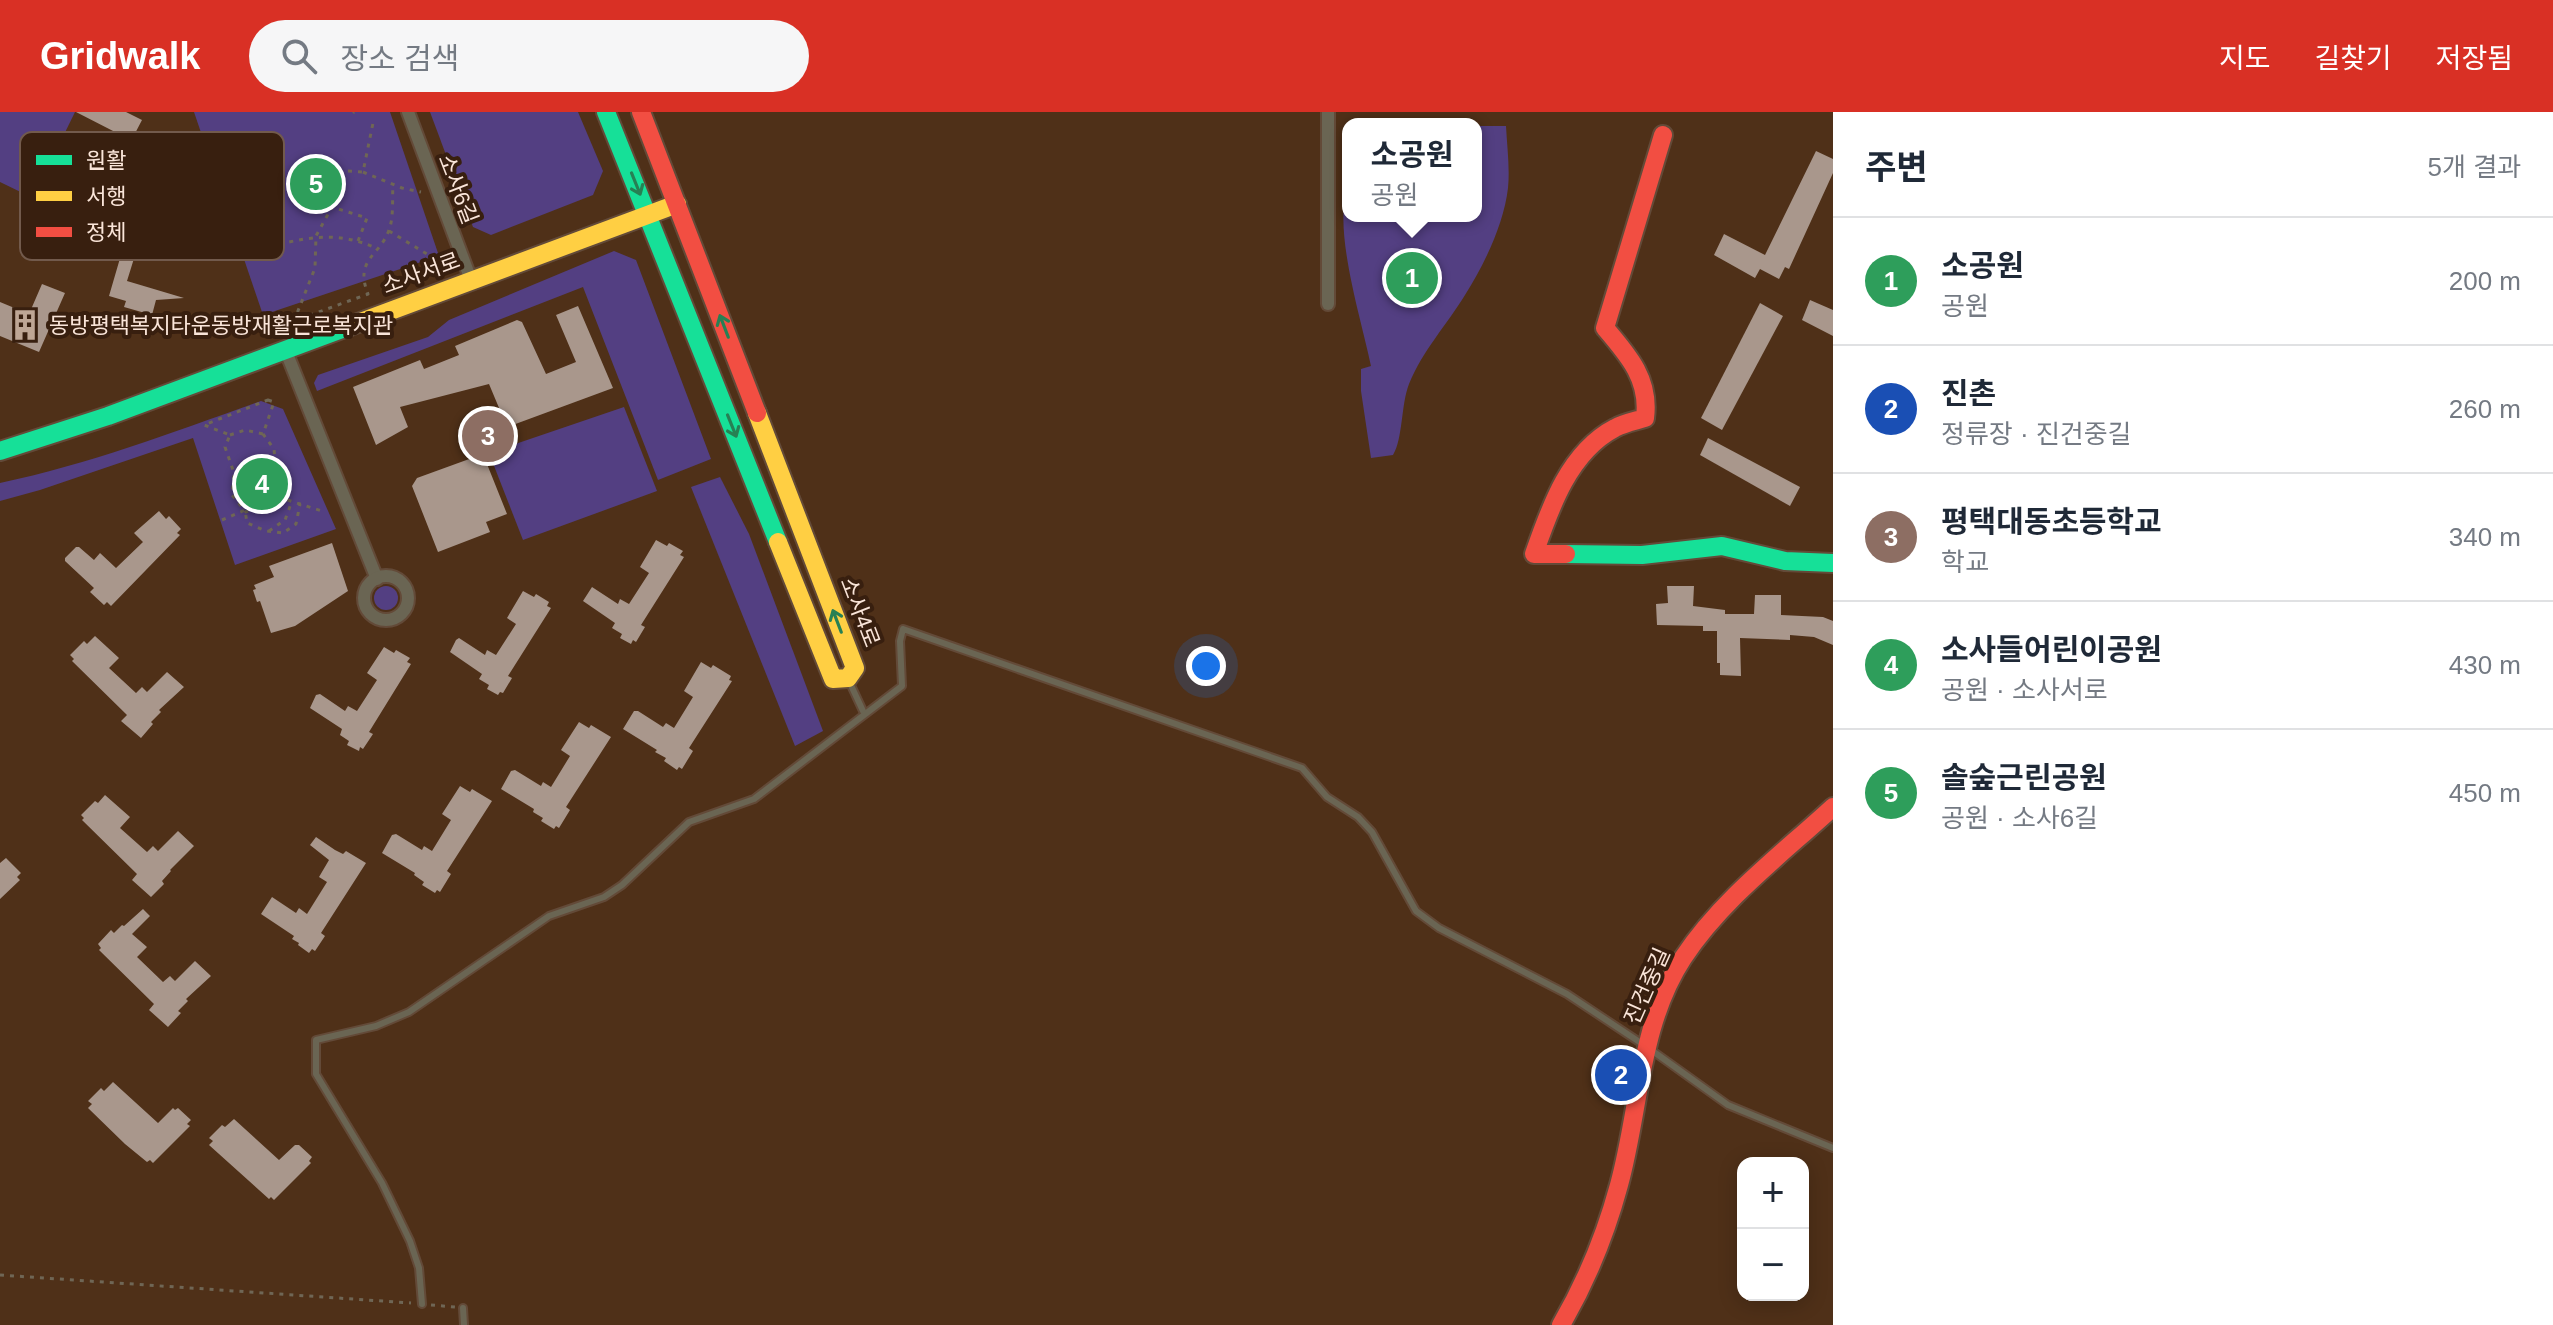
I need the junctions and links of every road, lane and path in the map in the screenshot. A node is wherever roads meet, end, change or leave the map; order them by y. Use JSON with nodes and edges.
{"nodes":[{"id":1,"x":408,"y":112,"type":"edge"},
{"id":2,"x":606,"y":112,"type":"edge"},
{"id":3,"x":641,"y":112,"type":"edge"},
{"id":4,"x":1328,"y":112,"type":"edge"},
{"id":5,"x":373,"y":123,"type":"dead end"},
{"id":6,"x":1663,"y":135,"type":"dead end"},
{"id":7,"x":348,"y":171,"type":"dead end"},
{"id":8,"x":363,"y":172,"type":"junction"},
{"id":9,"x":393,"y":185,"type":"junction"},
{"id":10,"x":421,"y":192,"type":"dead end"},
{"id":11,"x":677,"y":204,"type":"junction"},
{"id":12,"x":648,"y":215,"type":"junction"},
{"id":13,"x":389,"y":231,"type":"junction"},
{"id":14,"x":316,"y":236,"type":"junction"},
{"id":15,"x":358,"y":241,"type":"junction"},
{"id":16,"x":284,"y":243,"type":"edge"},
{"id":17,"x":376,"y":248,"type":"junction"},
{"id":18,"x":427,"y":254,"type":"dead end"},
{"id":19,"x":471,"y":280,"type":"junction"},
{"id":20,"x":1328,"y":304,"type":"dead end"},
{"id":21,"x":285,"y":349,"type":"junction"},
{"id":22,"x":263,"y":434,"type":"junction"},
{"id":23,"x":230,"y":435,"type":"junction"},
{"id":24,"x":0,"y":451,"type":"edge"},
{"id":25,"x":278,"y":497,"type":"junction"},
{"id":26,"x":292,"y":501,"type":"junction"},
{"id":27,"x":300,"y":504,"type":"junction"},
{"id":28,"x":245,"y":510,"type":"junction"},
{"id":29,"x":325,"y":512,"type":"dead end"},
{"id":30,"x":222,"y":520,"type":"dead end"},
{"id":31,"x":269,"y":531,"type":"junction"},
{"id":32,"x":1833,"y":563,"type":"edge"},
{"id":33,"x":377,"y":579,"type":"dead end"},
{"id":34,"x":848,"y":678,"type":"junction"},
{"id":35,"x":863,"y":711,"type":"dead end"},
{"id":36,"x":1833,"y":807,"type":"edge"},
{"id":37,"x":1647,"y":1047,"type":"junction"},
{"id":38,"x":1833,"y":1148,"type":"edge"},
{"id":39,"x":0,"y":1275,"type":"edge"},
{"id":40,"x":422,"y":1304,"type":"junction"},
{"id":41,"x":463,"y":1308,"type":"joint"},
{"id":42,"x":464,"y":1325,"type":"edge"},
{"id":43,"x":1561,"y":1325,"type":"edge"}],
"edges":[{"from":1,"to":19,"type":"street","name":"소사6길"},
{"from":2,"to":12,"type":"street","name":"소사4로","one_way":true},
{"from":3,"to":11,"type":"street","name":"소사4로"},
{"from":4,"to":20,"type":"street"},
{"from":5,"to":8,"type":"path"},
{"from":6,"to":32,"type":"street"},
{"from":7,"to":8,"type":"path"},
{"from":8,"to":9,"type":"path"},
{"from":9,"to":10,"type":"path"},
{"from":9,"to":13,"type":"path"},
{"from":11,"to":12,"type":"street","name":"소사서로"},
{"from":34,"to":11,"type":"street","name":"소사4로","one_way":true},
{"from":12,"to":19,"type":"street","name":"소사서로"},
{"from":12,"to":34,"type":"street","name":"소사4로","one_way":true},
{"from":13,"to":17,"type":"path"},
{"from":13,"to":18,"type":"path"},
{"from":14,"to":15,"type":"path"},
{"from":14,"to":15,"type":"path"},
{"from":14,"to":16,"type":"path"},
{"from":14,"to":17,"type":"path"},
{"from":15,"to":17,"type":"path"},
{"from":19,"to":21,"type":"street","name":"소사서로"},
{"from":21,"to":24,"type":"street","name":"소사서로"},
{"from":21,"to":33,"type":"street"},
{"from":22,"to":23,"type":"path"},
{"from":22,"to":23,"type":"path"},
{"from":22,"to":25,"type":"path"},
{"from":23,"to":28,"type":"path"},
{"from":25,"to":26,"type":"path"},
{"from":25,"to":28,"type":"path"},
{"from":26,"to":27,"type":"path"},
{"from":26,"to":31,"type":"path"},
{"from":27,"to":29,"type":"path"},
{"from":27,"to":31,"type":"path"},
{"from":28,"to":30,"type":"path"},
{"from":28,"to":31,"type":"path"},
{"from":34,"to":35,"type":"lane"},
{"from":36,"to":37,"type":"street","name":"진건중길"},
{"from":37,"to":38,"type":"lane"},
{"from":37,"to":40,"type":"lane"},
{"from":37,"to":43,"type":"street","name":"진건중길"},
{"from":39,"to":40,"type":"path"},
{"from":40,"to":41,"type":"path"},
{"from":41,"to":42,"type":"lane"}]}
